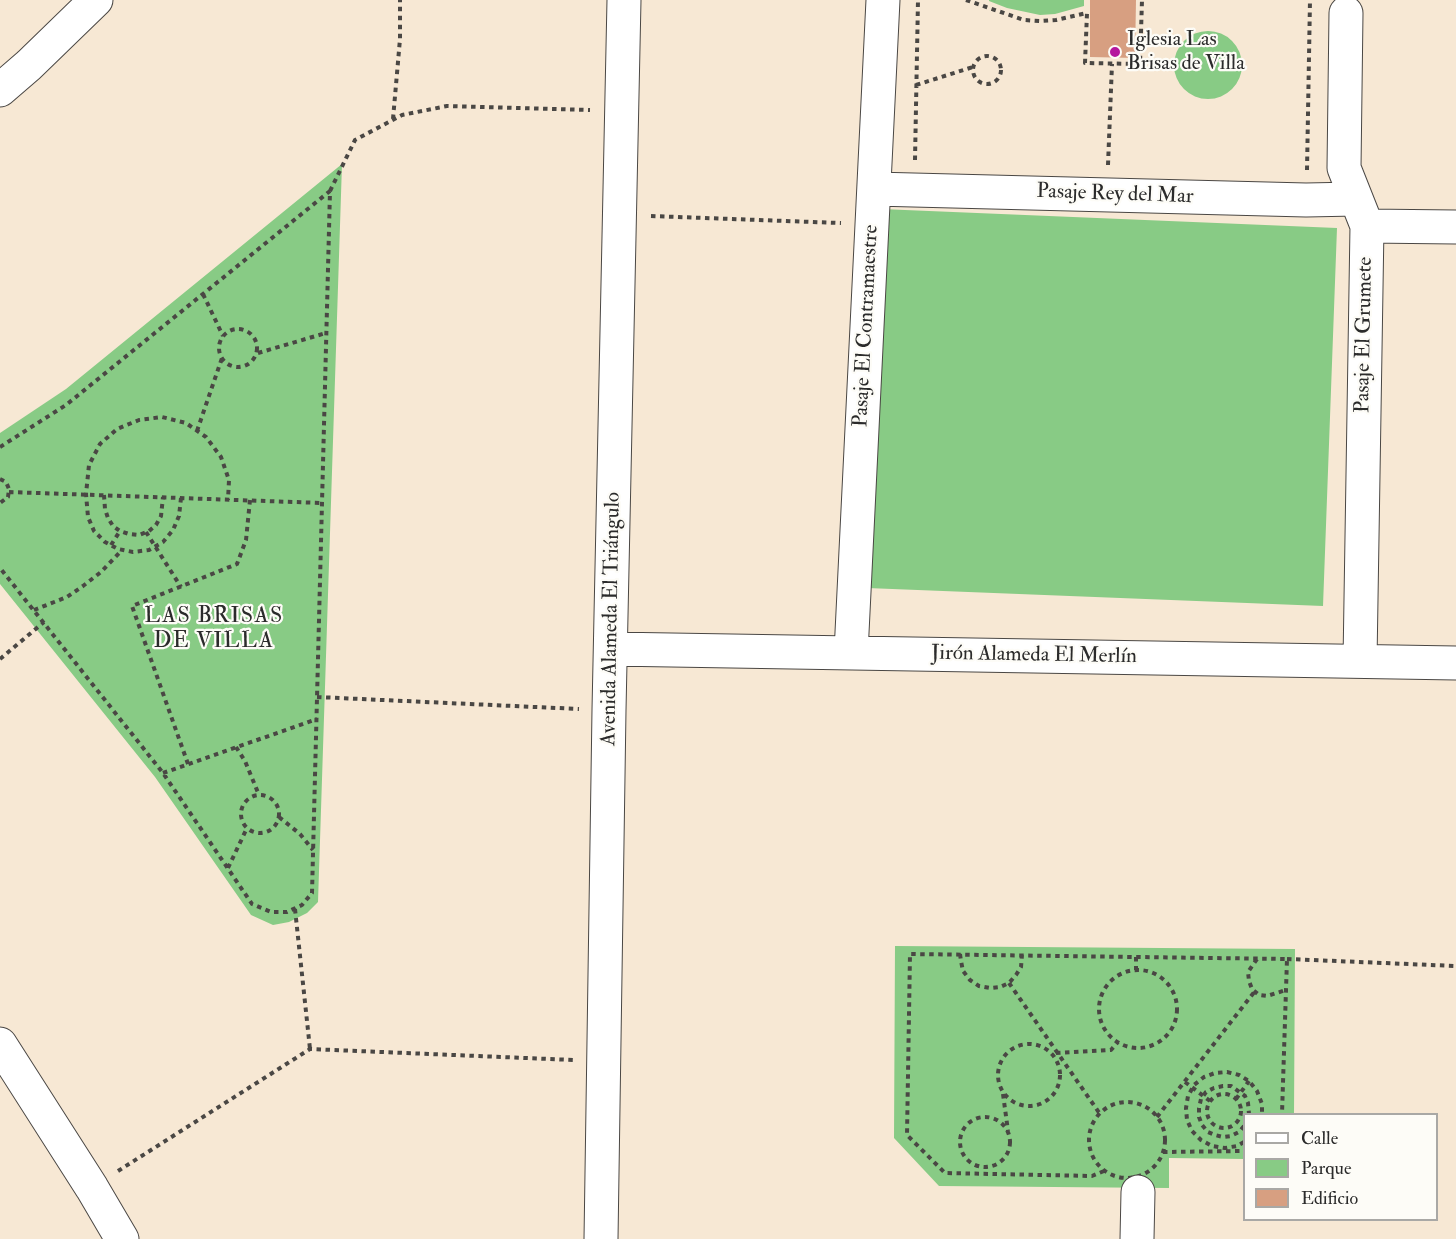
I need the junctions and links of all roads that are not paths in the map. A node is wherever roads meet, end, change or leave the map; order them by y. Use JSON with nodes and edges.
{"nodes":[{"id":1,"x":96,"y":0,"type":"edge"},
{"id":2,"x":624,"y":0,"type":"edge"},
{"id":3,"x":883,"y":0,"type":"edge"},
{"id":4,"x":1346,"y":13,"type":"dead end"},
{"id":5,"x":0,"y":90,"type":"edge"},
{"id":6,"x":874,"y":189,"type":"junction"},
{"id":7,"x":1361,"y":212,"type":"junction"},
{"id":8,"x":1456,"y":227,"type":"edge"},
{"id":9,"x":612,"y":649,"type":"junction"},
{"id":10,"x":851,"y":653,"type":"junction"},
{"id":11,"x":1360,"y":661,"type":"junction"},
{"id":12,"x":1456,"y":663,"type":"edge"},
{"id":13,"x":0,"y":1044,"type":"edge"},
{"id":14,"x":1138,"y":1192,"type":"dead end"},
{"id":15,"x":122,"y":1239,"type":"edge"},
{"id":16,"x":602,"y":1239,"type":"edge"},
{"id":17,"x":1137,"y":1239,"type":"edge"}],
"edges":[{"from":1,"to":5,"type":"street"},
{"from":2,"to":9,"type":"street","name":"Avenida Alameda El Triángulo"},
{"from":3,"to":6,"type":"street","name":"Pasaje El Contramaestre"},
{"from":4,"to":7,"type":"street","name":"Pasaje El Grumete"},
{"from":6,"to":7,"type":"street","name":"Pasaje Rey del Mar"},
{"from":6,"to":10,"type":"street","name":"Pasaje El Contramaestre"},
{"from":7,"to":8,"type":"street","name":"Pasaje Rey del Mar"},
{"from":7,"to":11,"type":"street","name":"Pasaje El Grumete"},
{"from":9,"to":10,"type":"street","name":"Jirón Alameda El Merlín"},
{"from":9,"to":16,"type":"street","name":"Avenida Alameda El Triángulo"},
{"from":10,"to":11,"type":"street","name":"Jirón Alameda El Merlín"},
{"from":11,"to":12,"type":"street","name":"Jirón Alameda El Merlín"},
{"from":13,"to":15,"type":"street"},
{"from":14,"to":17,"type":"street"}]}
